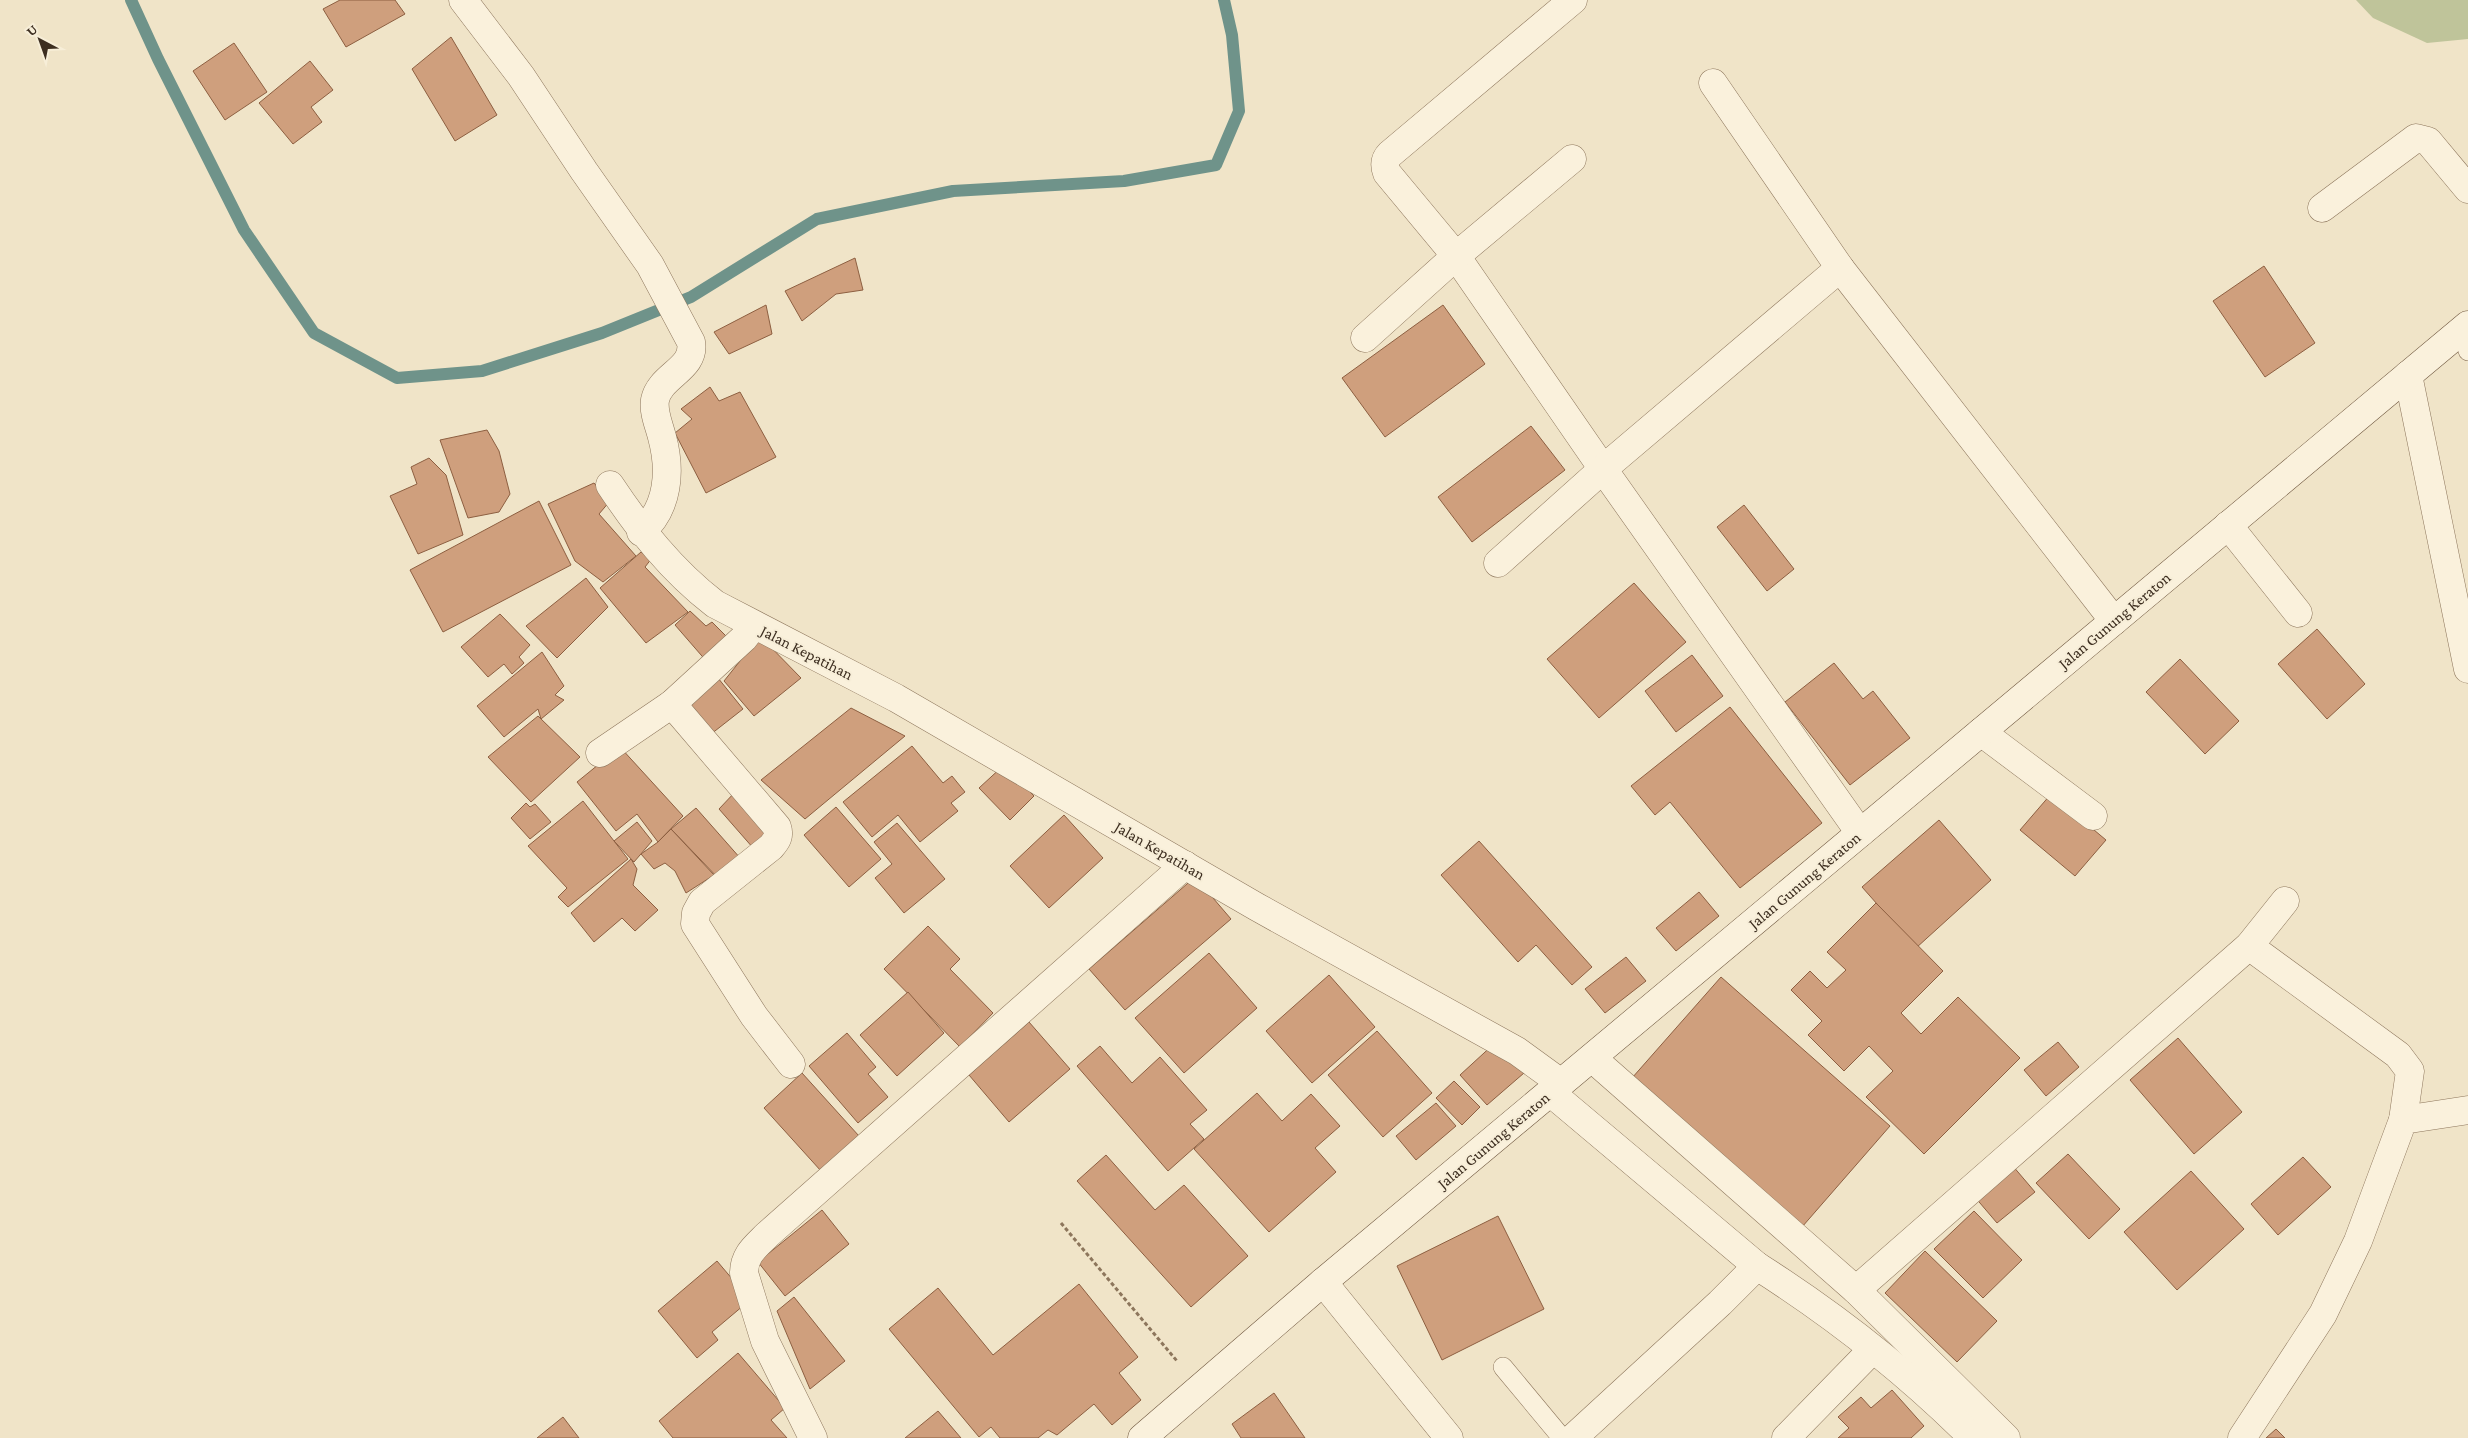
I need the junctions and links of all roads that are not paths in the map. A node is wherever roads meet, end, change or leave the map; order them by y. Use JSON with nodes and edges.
{"nodes":[{"id":1,"x":463,"y":0,"type":"edge"},
{"id":2,"x":1573,"y":0,"type":"edge"},
{"id":3,"x":1713,"y":83,"type":"dead end"},
{"id":4,"x":1572,"y":160,"type":"dead end"},
{"id":5,"x":2468,"y":189,"type":"edge"},
{"id":6,"x":2322,"y":208,"type":"dead end"},
{"id":7,"x":1456,"y":256,"type":"junction"},
{"id":8,"x":1840,"y":268,"type":"junction"},
{"id":9,"x":2466,"y":335,"type":"edge"},
{"id":10,"x":1365,"y":338,"type":"dead end"},
{"id":11,"x":2408,"y":375,"type":"junction"},
{"id":12,"x":1603,"y":469,"type":"junction"},
{"id":13,"x":610,"y":485,"type":"dead end"},
{"id":14,"x":2228,"y":525,"type":"junction"},
{"id":15,"x":644,"y":530,"type":"junction"},
{"id":16,"x":1498,"y":563,"type":"dead end"},
{"id":17,"x":2298,"y":613,"type":"dead end"},
{"id":18,"x":2114,"y":621,"type":"junction"},
{"id":19,"x":754,"y":625,"type":"junction"},
{"id":20,"x":2468,"y":669,"type":"edge"},
{"id":21,"x":672,"y":704,"type":"junction"},
{"id":22,"x":1981,"y":732,"type":"junction"},
{"id":23,"x":600,"y":753,"type":"dead end"},
{"id":24,"x":2093,"y":816,"type":"dead end"},
{"id":25,"x":1860,"y":833,"type":"junction"},
{"id":26,"x":1185,"y":865,"type":"junction"},
{"id":27,"x":2285,"y":902,"type":"dead end"},
{"id":28,"x":2249,"y":946,"type":"junction"},
{"id":29,"x":791,"y":1064,"type":"dead end"},
{"id":30,"x":1573,"y":1074,"type":"junction"},
{"id":31,"x":2468,"y":1110,"type":"edge"},
{"id":32,"x":2403,"y":1120,"type":"junction"},
{"id":33,"x":1757,"y":1266,"type":"junction"},
{"id":34,"x":1323,"y":1282,"type":"junction"},
{"id":35,"x":1856,"y":1290,"type":"junction"},
{"id":36,"x":1872,"y":1350,"type":"junction"},
{"id":37,"x":1503,"y":1367,"type":"dead end"},
{"id":38,"x":814,"y":1438,"type":"edge"},
{"id":39,"x":1142,"y":1438,"type":"edge"},
{"id":40,"x":1449,"y":1438,"type":"edge"},
{"id":41,"x":1562,"y":1438,"type":"edge"},
{"id":42,"x":1573,"y":1438,"type":"edge"},
{"id":43,"x":1786,"y":1438,"type":"edge"},
{"id":44,"x":1973,"y":1438,"type":"edge"},
{"id":45,"x":2006,"y":1438,"type":"edge"},
{"id":46,"x":2242,"y":1438,"type":"edge"}],
"edges":[{"from":1,"to":15,"type":"street"},
{"from":2,"to":7,"type":"street"},
{"from":3,"to":8,"type":"street"},
{"from":4,"to":7,"type":"street"},
{"from":5,"to":6,"type":"street"},
{"from":7,"to":10,"type":"street"},
{"from":7,"to":12,"type":"street"},
{"from":8,"to":12,"type":"street"},
{"from":8,"to":18,"type":"street"},
{"from":9,"to":11,"type":"street","name":"Jalan Gunung Keraton"},
{"from":11,"to":14,"type":"street","name":"Jalan Gunung Keraton"},
{"from":11,"to":20,"type":"street"},
{"from":12,"to":16,"type":"street"},
{"from":12,"to":25,"type":"street"},
{"from":13,"to":15,"type":"street","name":"Jalan Kepatihan"},
{"from":14,"to":17,"type":"street"},
{"from":14,"to":18,"type":"street","name":"Jalan Gunung Keraton"},
{"from":15,"to":19,"type":"street","name":"Jalan Kepatihan"},
{"from":18,"to":22,"type":"street","name":"Jalan Gunung Keraton"},
{"from":19,"to":21,"type":"street"},
{"from":19,"to":26,"type":"street","name":"Jalan Kepatihan"},
{"from":21,"to":23,"type":"street"},
{"from":21,"to":29,"type":"street"},
{"from":22,"to":24,"type":"street"},
{"from":22,"to":25,"type":"street","name":"Jalan Gunung Keraton"},
{"from":25,"to":30,"type":"street","name":"Jalan Gunung Keraton"},
{"from":26,"to":30,"type":"street","name":"Jalan Kepatihan"},
{"from":26,"to":38,"type":"street"},
{"from":27,"to":28,"type":"street"},
{"from":28,"to":32,"type":"street"},
{"from":28,"to":35,"type":"street"},
{"from":30,"to":33,"type":"street"},
{"from":30,"to":34,"type":"street","name":"Jalan Gunung Keraton"},
{"from":30,"to":35,"type":"street"},
{"from":31,"to":32,"type":"street"},
{"from":32,"to":46,"type":"street"},
{"from":33,"to":36,"type":"street"},
{"from":33,"to":42,"type":"street"},
{"from":34,"to":39,"type":"street","name":"Jalan Gunung Keraton"},
{"from":34,"to":40,"type":"street"},
{"from":35,"to":45,"type":"street"},
{"from":36,"to":43,"type":"street"},
{"from":36,"to":44,"type":"street"},
{"from":37,"to":41,"type":"lane"}]}
